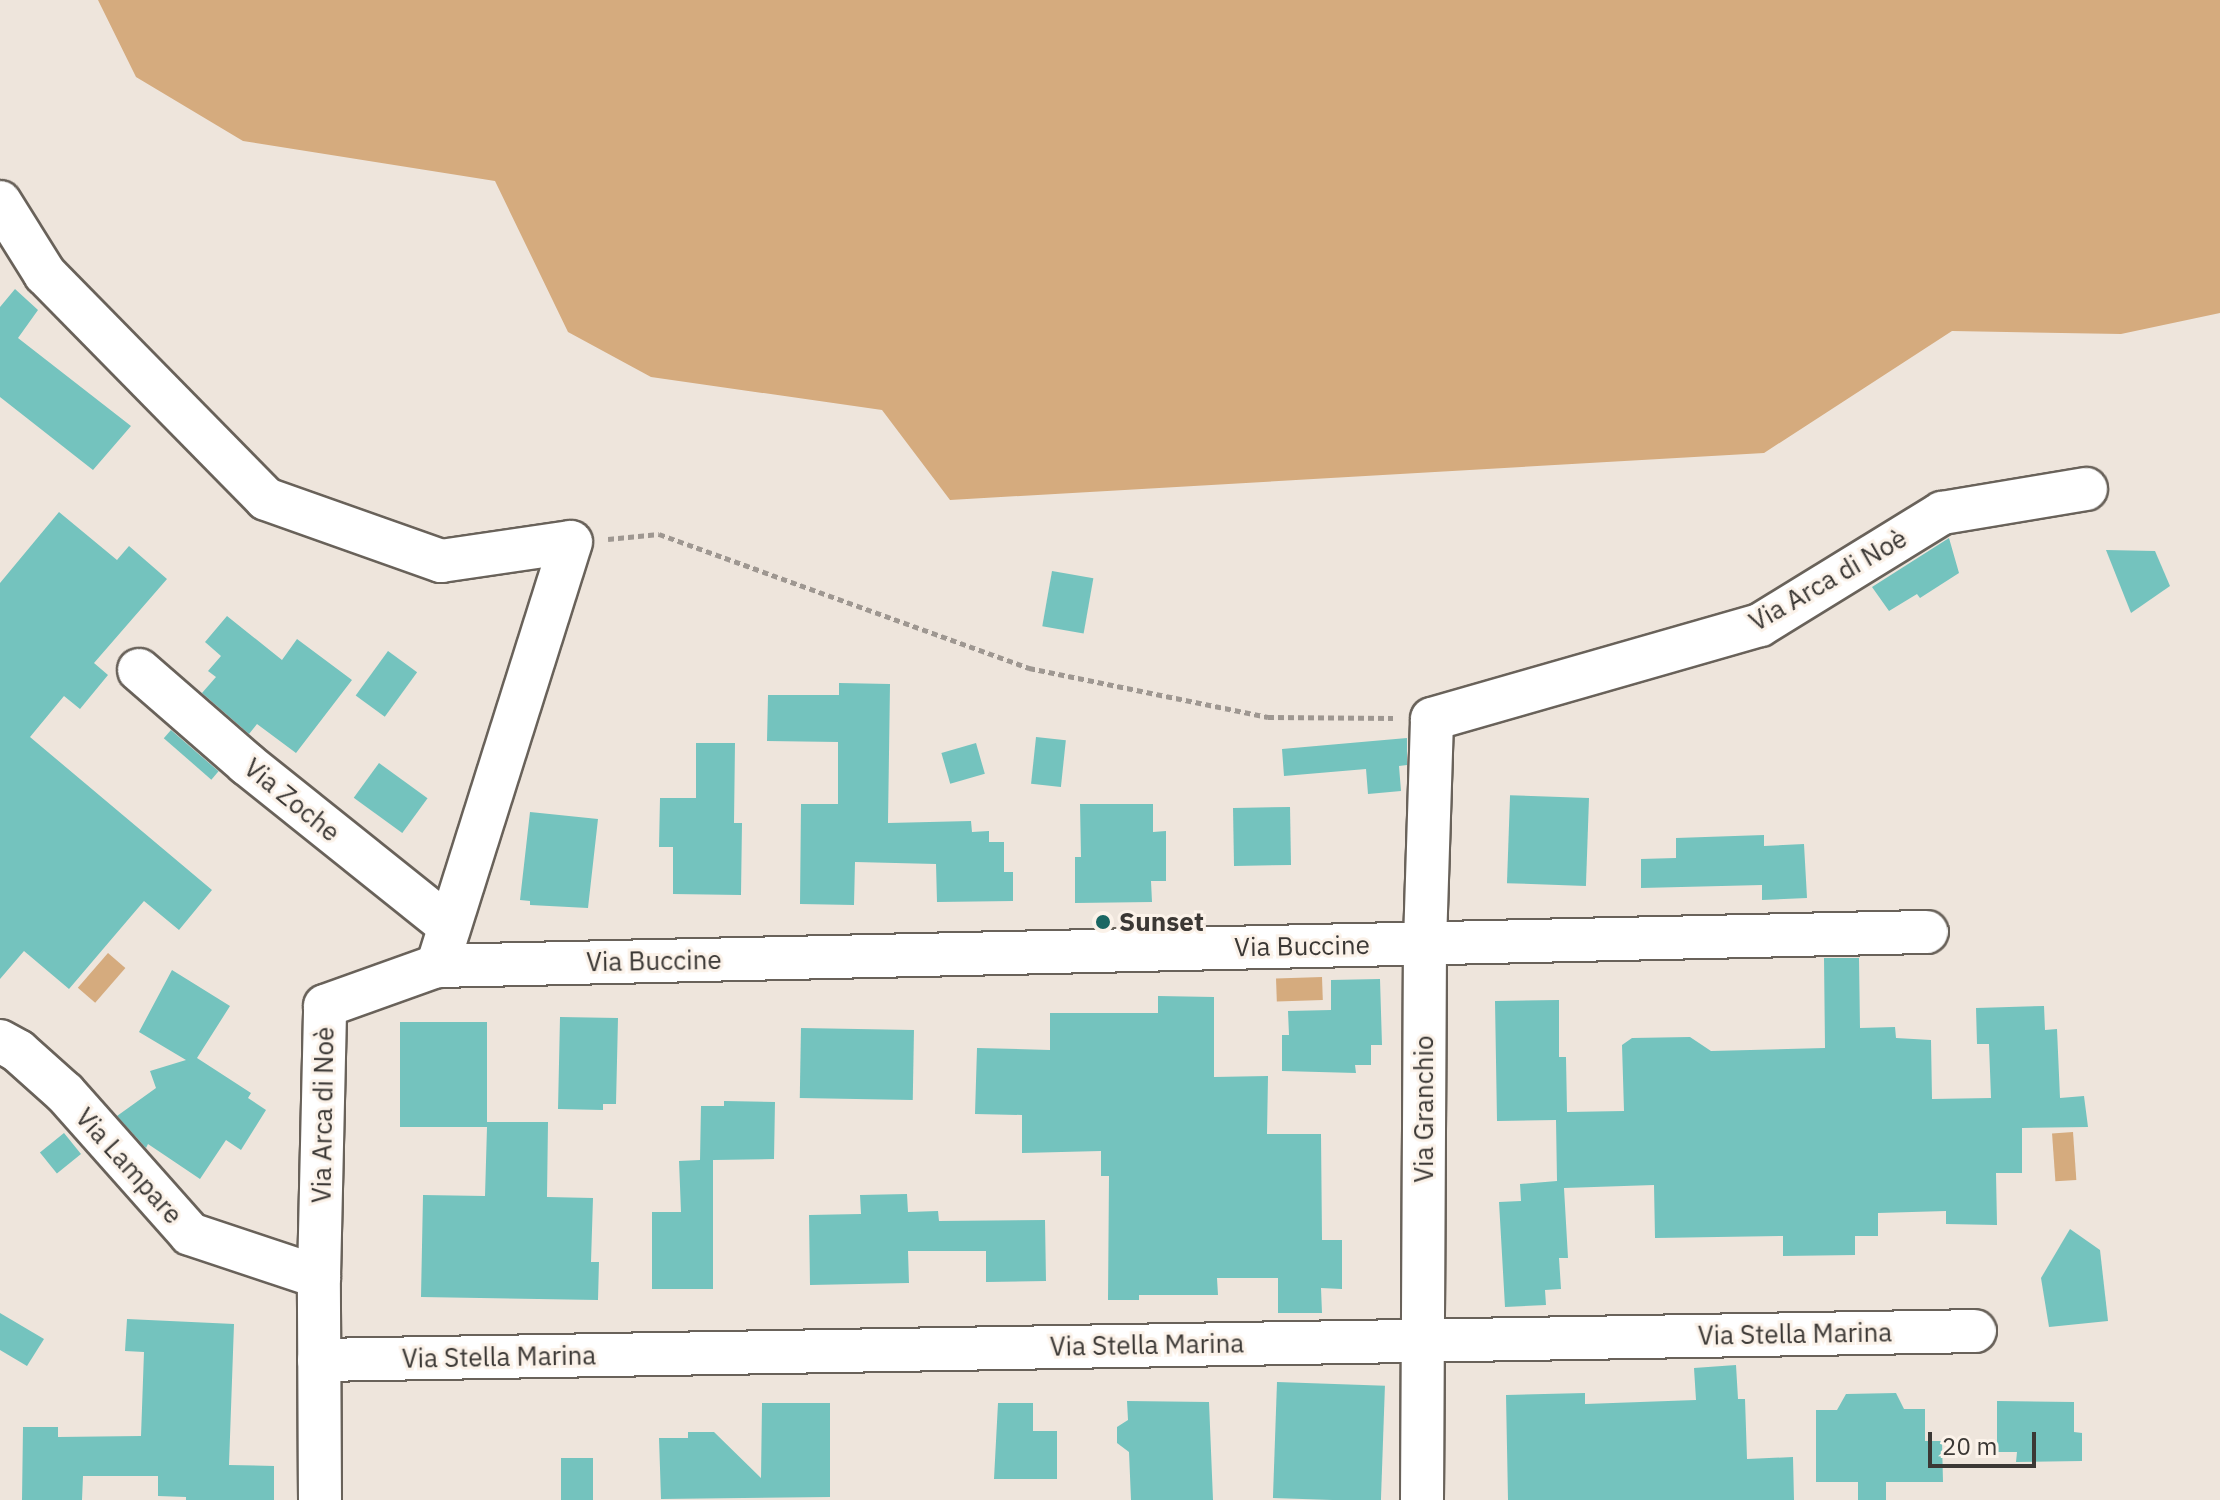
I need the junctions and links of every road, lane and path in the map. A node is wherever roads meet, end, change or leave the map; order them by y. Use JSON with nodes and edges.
{"nodes":[{"id":1,"x":0,"y":202,"type":"edge"},
{"id":2,"x":2086,"y":489,"type":"dead end"},
{"id":3,"x":571,"y":542,"type":"junction"},
{"id":4,"x":139,"y":670,"type":"dead end"},
{"id":5,"x":1432,"y":719,"type":"junction"},
{"id":6,"x":448,"y":925,"type":"junction"},
{"id":7,"x":1927,"y":932,"type":"dead end"},
{"id":8,"x":1425,"y":943,"type":"junction"},
{"id":9,"x":437,"y":966,"type":"junction"},
{"id":10,"x":0,"y":1041,"type":"edge"},
{"id":11,"x":319,"y":1277,"type":"junction"},
{"id":12,"x":1975,"y":1331,"type":"dead end"},
{"id":13,"x":1422,"y":1341,"type":"junction"},
{"id":14,"x":319,"y":1360,"type":"junction"},
{"id":15,"x":320,"y":1500,"type":"edge"},
{"id":16,"x":1422,"y":1500,"type":"edge"}],
"edges":[{"from":1,"to":3,"type":"street"},
{"from":2,"to":5,"type":"street","name":"Via Arca di Noè"},
{"from":3,"to":5,"type":"path"},
{"from":3,"to":6,"type":"street"},
{"from":4,"to":6,"type":"street","name":"Via Zoche"},
{"from":5,"to":8,"type":"street","name":"Via Granchio"},
{"from":6,"to":9,"type":"street"},
{"from":7,"to":8,"type":"street","name":"Via Buccine"},
{"from":8,"to":9,"type":"street","name":"Via Buccine"},
{"from":8,"to":13,"type":"street","name":"Via Granchio"},
{"from":9,"to":11,"type":"street","name":"Via Arca di Noè"},
{"from":10,"to":11,"type":"street","name":"Via Lampare"},
{"from":11,"to":14,"type":"street","name":"Via Arca di Noè"},
{"from":12,"to":13,"type":"street","name":"Via Stella Marina"},
{"from":13,"to":14,"type":"street","name":"Via Stella Marina"},
{"from":13,"to":16,"type":"street","name":"Via Granchio"},
{"from":14,"to":15,"type":"street","name":"Via Arca di Noè"}]}
